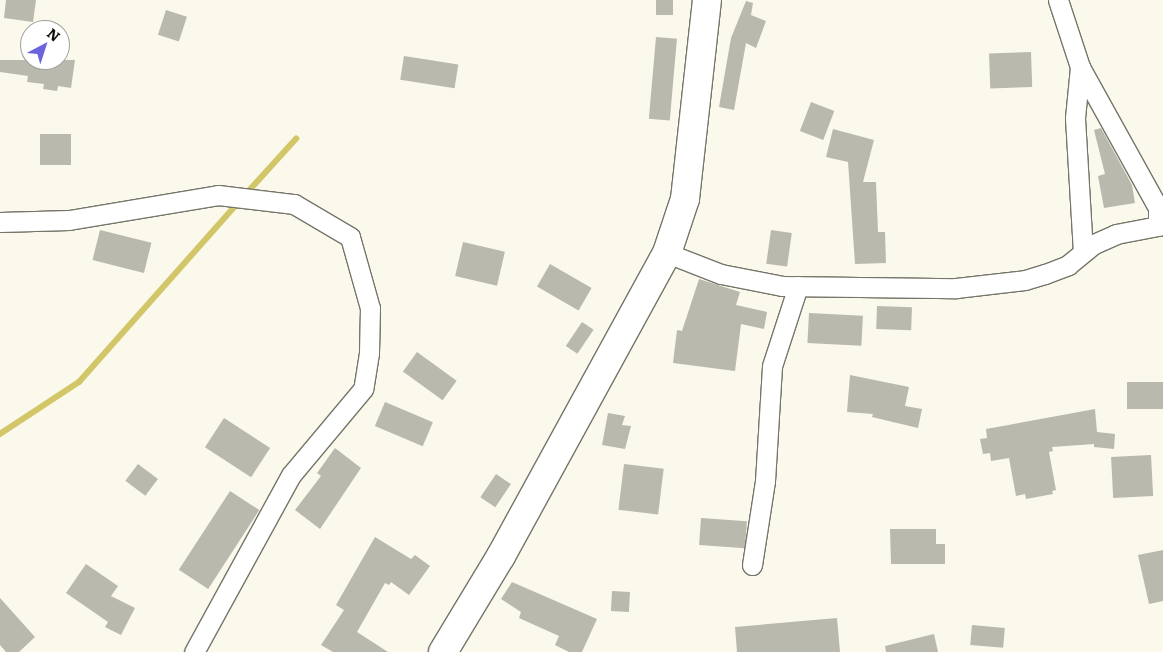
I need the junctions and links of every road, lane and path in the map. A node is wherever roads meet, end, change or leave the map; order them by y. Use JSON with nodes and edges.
{"nodes":[{"id":1,"x":707,"y":0,"type":"edge"},
{"id":2,"x":1058,"y":0,"type":"edge"},
{"id":3,"x":1080,"y":67,"type":"junction"},
{"id":4,"x":0,"y":222,"type":"edge"},
{"id":5,"x":1160,"y":226,"type":"edge"},
{"id":6,"x":1083,"y":252,"type":"junction"},
{"id":7,"x":667,"y":253,"type":"junction"},
{"id":8,"x":798,"y":286,"type":"junction"},
{"id":9,"x":752,"y":564,"type":"dead end"},
{"id":10,"x":451,"y":649,"type":"edge"},
{"id":11,"x":194,"y":652,"type":"edge"}],
"edges":[{"from":1,"to":7,"type":"street"},
{"from":2,"to":3,"type":"street"},
{"from":3,"to":5,"type":"street"},
{"from":3,"to":6,"type":"street"},
{"from":4,"to":11,"type":"street"},
{"from":5,"to":6,"type":"street"},
{"from":6,"to":8,"type":"street"},
{"from":7,"to":8,"type":"street"},
{"from":7,"to":10,"type":"street"},
{"from":8,"to":9,"type":"street"}]}
